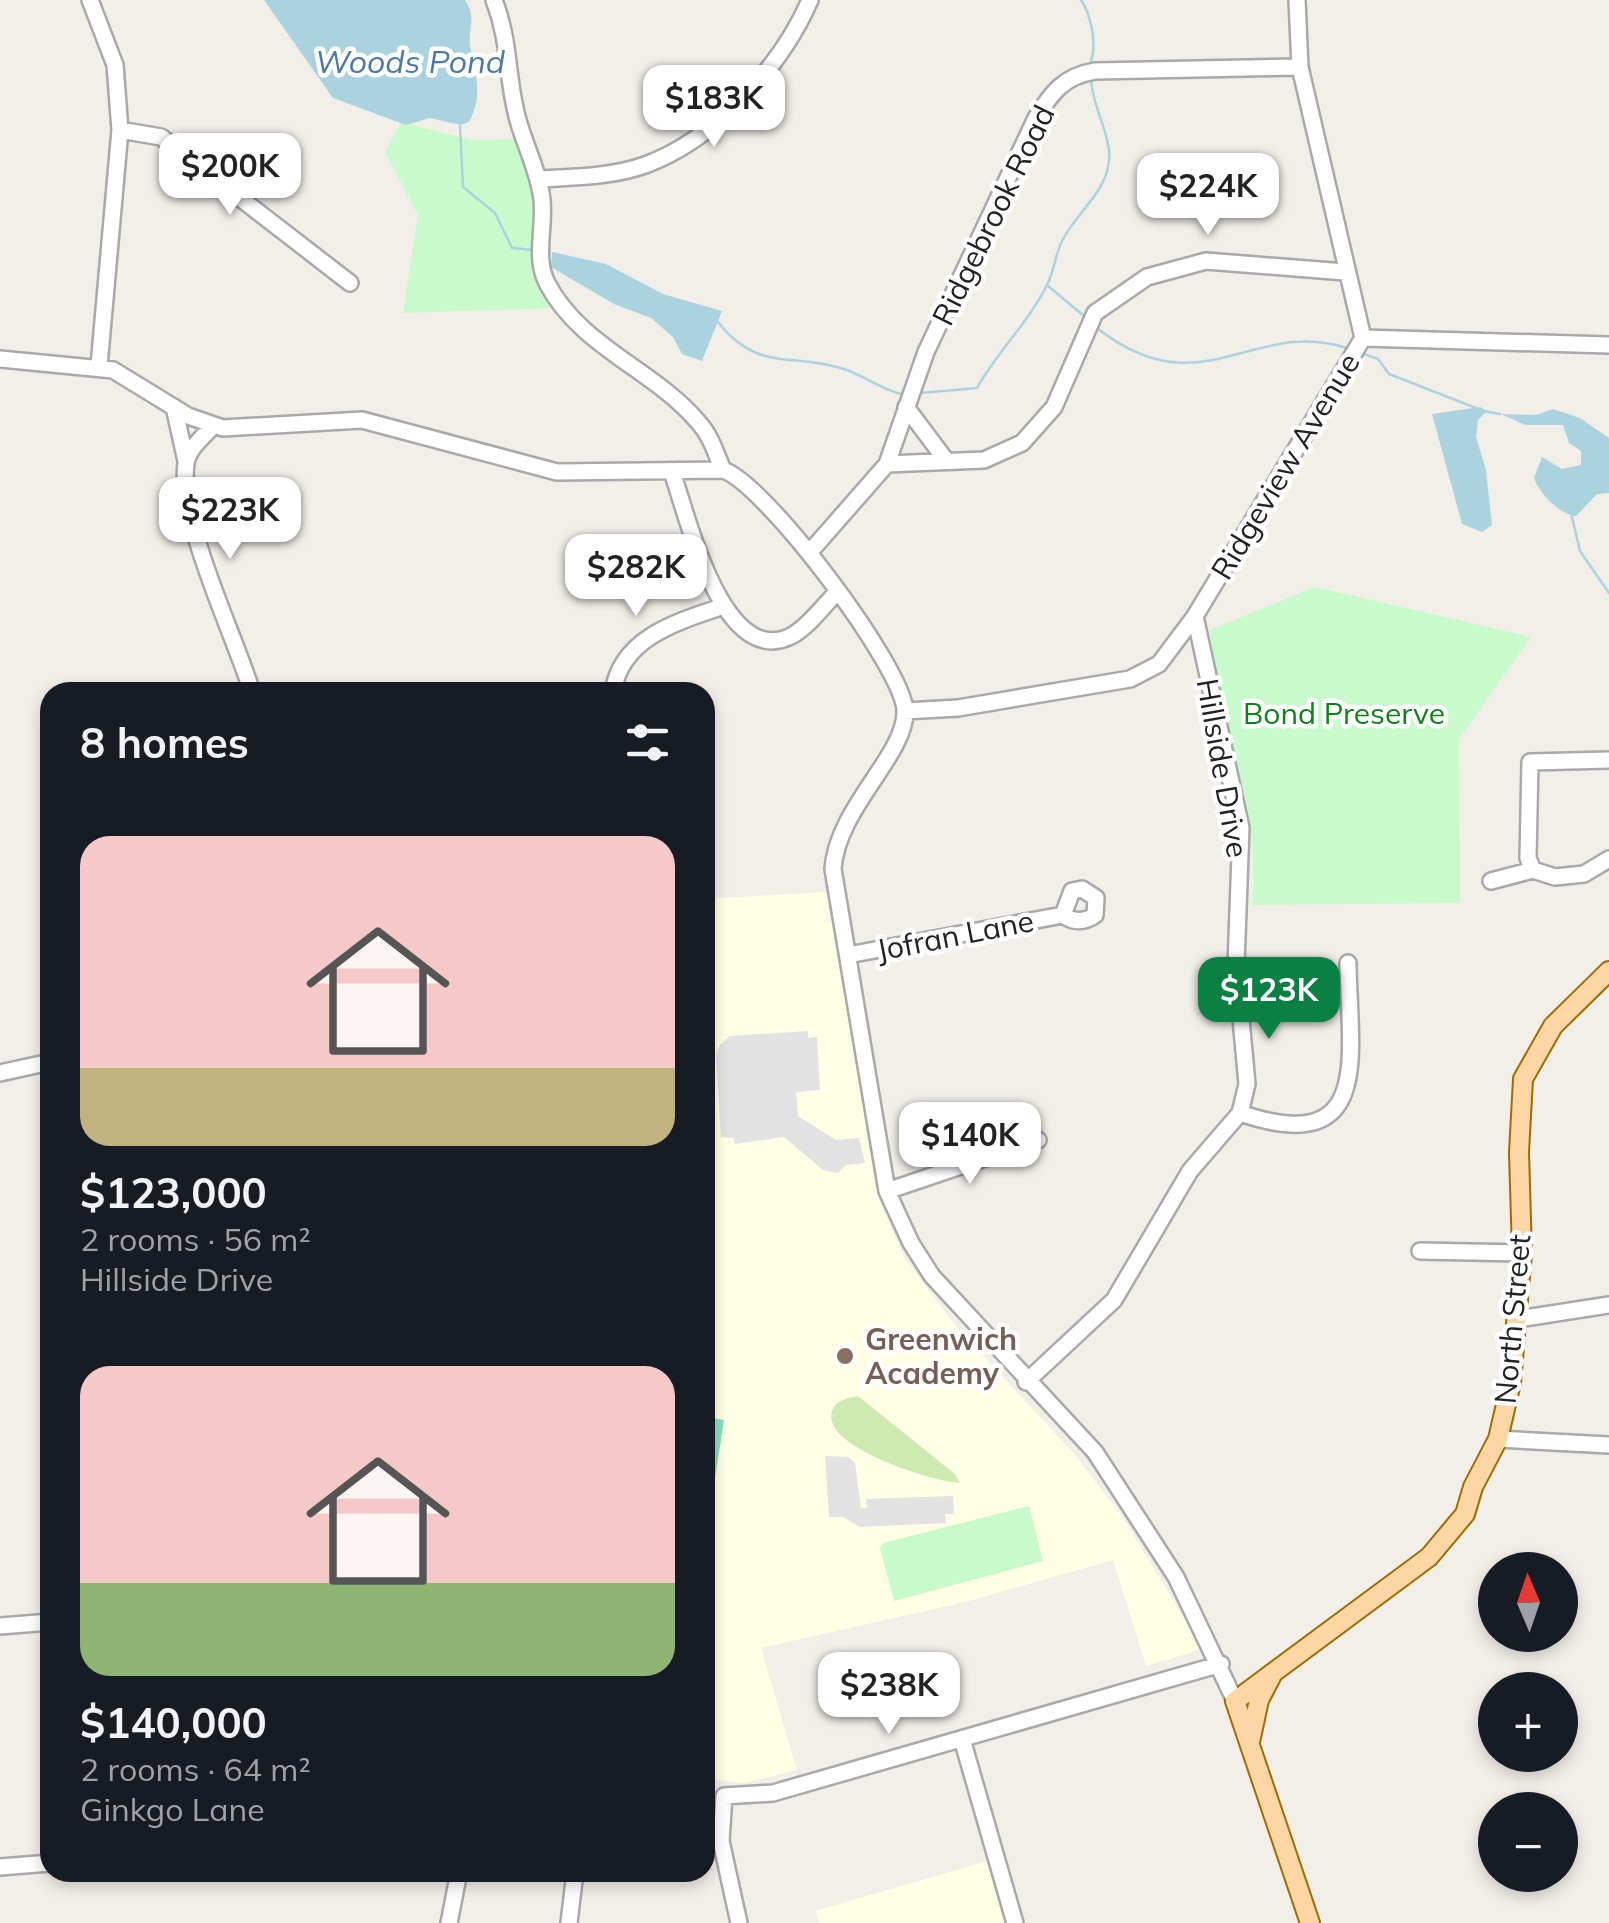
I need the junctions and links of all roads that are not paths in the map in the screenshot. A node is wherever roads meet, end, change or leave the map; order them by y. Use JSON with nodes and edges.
{"nodes":[{"id":1,"x":90,"y":0,"type":"edge"},
{"id":2,"x":494,"y":0,"type":"edge"},
{"id":3,"x":810,"y":0,"type":"edge"},
{"id":4,"x":1297,"y":0,"type":"edge"},
{"id":5,"x":1300,"y":67,"type":"junction"},
{"id":6,"x":120,"y":130,"type":"junction"},
{"id":7,"x":538,"y":179,"type":"junction"},
{"id":8,"x":1345,"y":272,"type":"junction"},
{"id":9,"x":350,"y":283,"type":"dead end"},
{"id":10,"x":1609,"y":345,"type":"edge"},
{"id":11,"x":1357,"y":346,"type":"junction"},
{"id":12,"x":0,"y":359,"type":"edge"},
{"id":13,"x":99,"y":366,"type":"junction"},
{"id":14,"x":174,"y":407,"type":"junction"},
{"id":15,"x":906,"y":407,"type":"junction"},
{"id":16,"x":213,"y":426,"type":"junction"},
{"id":17,"x":186,"y":460,"type":"junction"},
{"id":18,"x":944,"y":460,"type":"junction"},
{"id":19,"x":887,"y":464,"type":"junction"},
{"id":20,"x":723,"y":470,"type":"junction"},
{"id":21,"x":672,"y":472,"type":"junction"},
{"id":22,"x":808,"y":553,"type":"junction"},
{"id":23,"x":838,"y":591,"type":"junction"},
{"id":24,"x":721,"y":607,"type":"junction"},
{"id":25,"x":1195,"y":616,"type":"junction"},
{"id":26,"x":249,"y":682,"type":"edge"},
{"id":27,"x":618,"y":682,"type":"edge"},
{"id":28,"x":905,"y":711,"type":"junction"},
{"id":29,"x":1609,"y":760,"type":"edge"},
{"id":30,"x":1609,"y":859,"type":"edge"},
{"id":31,"x":1534,"y":870,"type":"junction"},
{"id":32,"x":1491,"y":880,"type":"dead end"},
{"id":33,"x":1063,"y":915,"type":"dead end"},
{"id":34,"x":848,"y":955,"type":"junction"},
{"id":35,"x":1348,"y":964,"type":"dead end"},
{"id":36,"x":1609,"y":971,"type":"edge"},
{"id":37,"x":40,"y":1064,"type":"edge"},
{"id":38,"x":0,"y":1074,"type":"edge"},
{"id":39,"x":1240,"y":1114,"type":"junction"},
{"id":40,"x":1038,"y":1140,"type":"dead end"},
{"id":41,"x":887,"y":1191,"type":"junction"},
{"id":42,"x":1420,"y":1251,"type":"dead end"},
{"id":43,"x":1522,"y":1253,"type":"junction"},
{"id":44,"x":1609,"y":1305,"type":"edge"},
{"id":45,"x":1518,"y":1319,"type":"junction"},
{"id":46,"x":1026,"y":1382,"type":"junction"},
{"id":47,"x":1498,"y":1439,"type":"junction"},
{"id":48,"x":1609,"y":1445,"type":"edge"},
{"id":49,"x":40,"y":1623,"type":"edge"},
{"id":50,"x":0,"y":1626,"type":"edge"},
{"id":51,"x":1220,"y":1664,"type":"junction"},
{"id":52,"x":1272,"y":1675,"type":"junction"},
{"id":53,"x":1235,"y":1701,"type":"junction"},
{"id":54,"x":962,"y":1739,"type":"junction"},
{"id":55,"x":1250,"y":1748,"type":"junction"},
{"id":56,"x":715,"y":1795,"type":"edge"},
{"id":57,"x":724,"y":1796,"type":"junction"},
{"id":58,"x":40,"y":1863,"type":"edge"},
{"id":59,"x":0,"y":1867,"type":"edge"},
{"id":60,"x":457,"y":1882,"type":"edge"},
{"id":61,"x":574,"y":1882,"type":"edge"},
{"id":62,"x":449,"y":1923,"type":"edge"},
{"id":63,"x":568,"y":1923,"type":"edge"},
{"id":64,"x":739,"y":1923,"type":"edge"},
{"id":65,"x":1014,"y":1923,"type":"edge"},
{"id":66,"x":1310,"y":1923,"type":"edge"}],
"edges":[{"from":1,"to":6,"type":"street"},
{"from":2,"to":7,"type":"street"},
{"from":3,"to":7,"type":"street"},
{"from":4,"to":5,"type":"street","name":"Ridgeview Avenue"},
{"from":5,"to":8,"type":"street","name":"Ridgeview Avenue"},
{"from":5,"to":15,"type":"street","name":"Ridgebrook Road"},
{"from":6,"to":9,"type":"street"},
{"from":6,"to":13,"type":"street"},
{"from":7,"to":20,"type":"street"},
{"from":8,"to":11,"type":"street","name":"Ridgeview Avenue"},
{"from":8,"to":18,"type":"street"},
{"from":10,"to":11,"type":"street"},
{"from":11,"to":25,"type":"street","name":"Ridgeview Avenue"},
{"from":12,"to":13,"type":"street"},
{"from":13,"to":14,"type":"street"},
{"from":14,"to":16,"type":"street"},
{"from":14,"to":17,"type":"street"},
{"from":15,"to":18,"type":"street"},
{"from":15,"to":19,"type":"street","name":"Ridgebrook Road"},
{"from":16,"to":17,"type":"street"},
{"from":16,"to":21,"type":"street"},
{"from":17,"to":26,"type":"street"},
{"from":18,"to":19,"type":"street"},
{"from":19,"to":22,"type":"street","name":"Ridgebrook Road"},
{"from":20,"to":21,"type":"street"},
{"from":20,"to":22,"type":"street"},
{"from":21,"to":24,"type":"street"},
{"from":22,"to":23,"type":"street"},
{"from":23,"to":24,"type":"street"},
{"from":23,"to":28,"type":"street"},
{"from":24,"to":27,"type":"street"},
{"from":25,"to":28,"type":"street","name":"Ridgeview Avenue"},
{"from":25,"to":39,"type":"street","name":"Hillside Drive"},
{"from":28,"to":34,"type":"street"},
{"from":29,"to":31,"type":"street"},
{"from":30,"to":31,"type":"street"},
{"from":31,"to":32,"type":"street"},
{"from":33,"to":34,"type":"street","name":"Jofran Lane"},
{"from":34,"to":41,"type":"street"},
{"from":35,"to":39,"type":"street"},
{"from":36,"to":43,"type":"main road","name":"North Street"},
{"from":37,"to":38,"type":"street"},
{"from":39,"to":46,"type":"street"},
{"from":40,"to":41,"type":"street"},
{"from":41,"to":46,"type":"street"},
{"from":42,"to":43,"type":"street"},
{"from":43,"to":45,"type":"main road","name":"North Street"},
{"from":44,"to":45,"type":"street"},
{"from":45,"to":47,"type":"main road","name":"North Street"},
{"from":46,"to":51,"type":"street"},
{"from":47,"to":48,"type":"street"},
{"from":47,"to":52,"type":"main road","name":"North Street"},
{"from":49,"to":50,"type":"street"},
{"from":51,"to":53,"type":"street"},
{"from":51,"to":54,"type":"street"},
{"from":52,"to":53,"type":"main road","name":"North Street"},
{"from":52,"to":55,"type":"main road"},
{"from":53,"to":55,"type":"main road"},
{"from":54,"to":57,"type":"street"},
{"from":54,"to":65,"type":"street"},
{"from":55,"to":66,"type":"main road"},
{"from":56,"to":57,"type":"street"},
{"from":57,"to":64,"type":"street"},
{"from":58,"to":59,"type":"street"},
{"from":60,"to":62,"type":"street"},
{"from":61,"to":63,"type":"street"}]}
